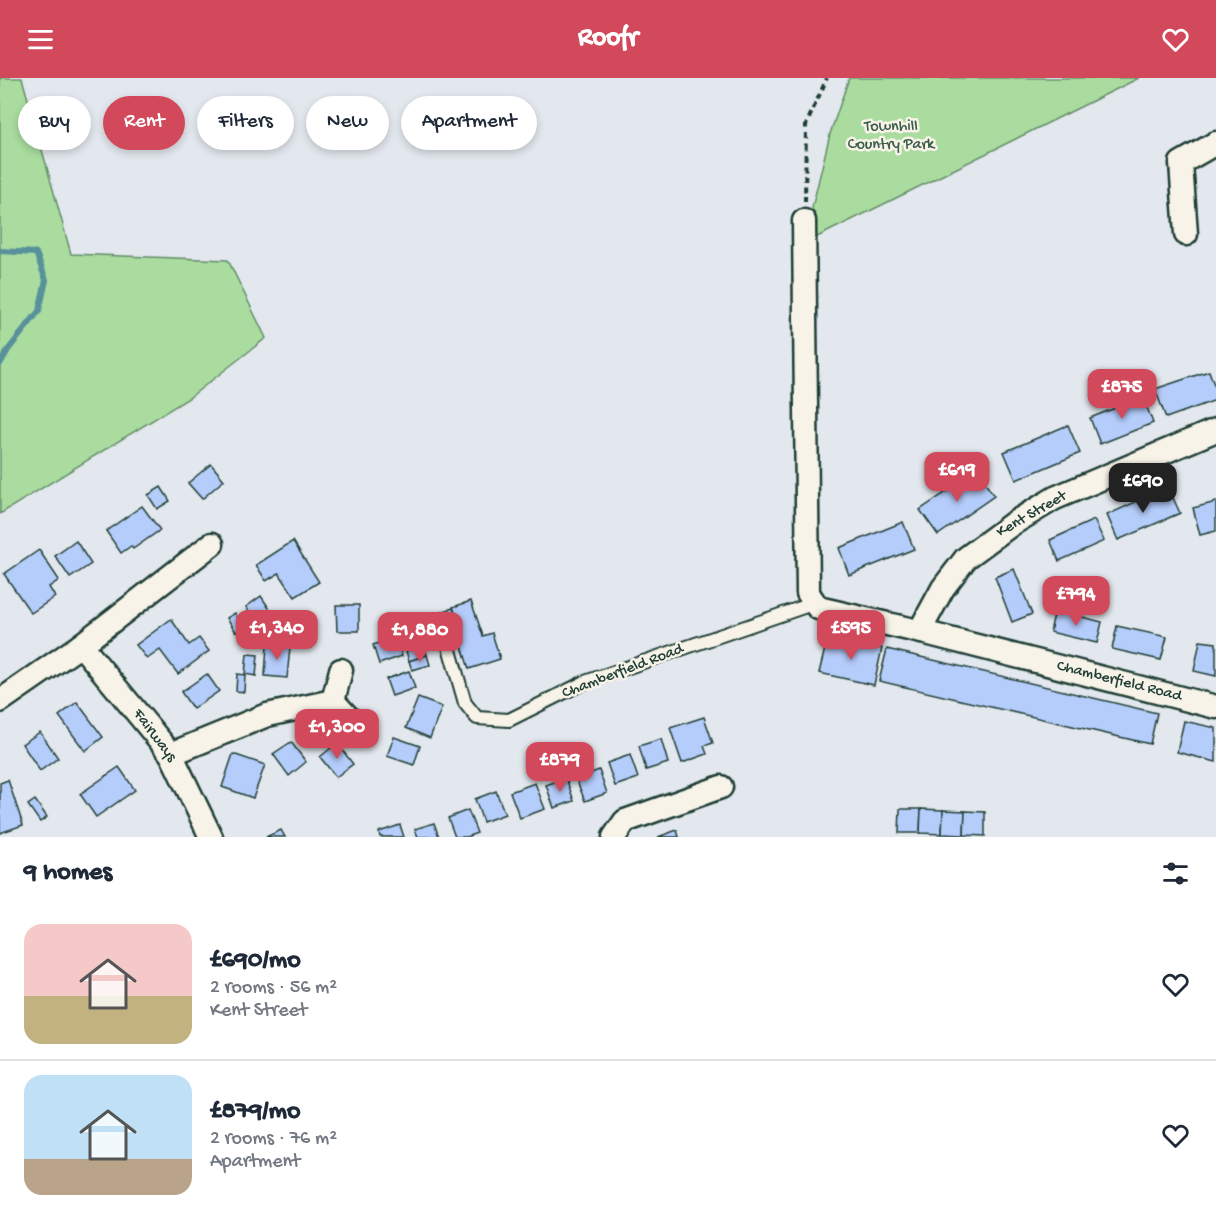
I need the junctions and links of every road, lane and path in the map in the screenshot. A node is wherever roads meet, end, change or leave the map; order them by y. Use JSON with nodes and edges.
{"nodes":[{"id":1,"x":827,"y":78,"type":"edge"},
{"id":2,"x":1216,"y":143,"type":"edge"},
{"id":3,"x":804,"y":221,"type":"joint"},
{"id":4,"x":1186,"y":234,"type":"dead end"},
{"id":5,"x":1216,"y":430,"type":"edge"},
{"id":6,"x":212,"y":544,"type":"dead end"},
{"id":7,"x":815,"y":603,"type":"junction"},
{"id":8,"x":922,"y":632,"type":"junction"},
{"id":9,"x":447,"y":640,"type":"dead end"},
{"id":10,"x":81,"y":645,"type":"junction"},
{"id":11,"x":340,"y":670,"type":"dead end"},
{"id":12,"x":0,"y":701,"type":"edge"},
{"id":13,"x":333,"y":701,"type":"junction"},
{"id":14,"x":1216,"y":707,"type":"edge"},
{"id":15,"x":359,"y":729,"type":"dead end"},
{"id":16,"x":171,"y":754,"type":"junction"},
{"id":17,"x":722,"y":787,"type":"dead end"},
{"id":18,"x":212,"y":837,"type":"edge"},
{"id":19,"x":614,"y":837,"type":"edge"}],
"edges":[{"from":1,"to":3,"type":"path"},
{"from":2,"to":4,"type":"street"},
{"from":3,"to":7,"type":"street"},
{"from":5,"to":8,"type":"street","name":"Kent Street"},
{"from":6,"to":10,"type":"street"},
{"from":7,"to":8,"type":"street","name":"Chamberfield Road"},
{"from":7,"to":9,"type":"lane","name":"Chamberfield Road"},
{"from":8,"to":14,"type":"street","name":"Chamberfield Road"},
{"from":10,"to":12,"type":"street"},
{"from":10,"to":16,"type":"street","name":"Fairways"},
{"from":11,"to":13,"type":"street"},
{"from":13,"to":15,"type":"street"},
{"from":13,"to":16,"type":"street"},
{"from":16,"to":18,"type":"street","name":"Fairways"},
{"from":17,"to":19,"type":"street"}]}
